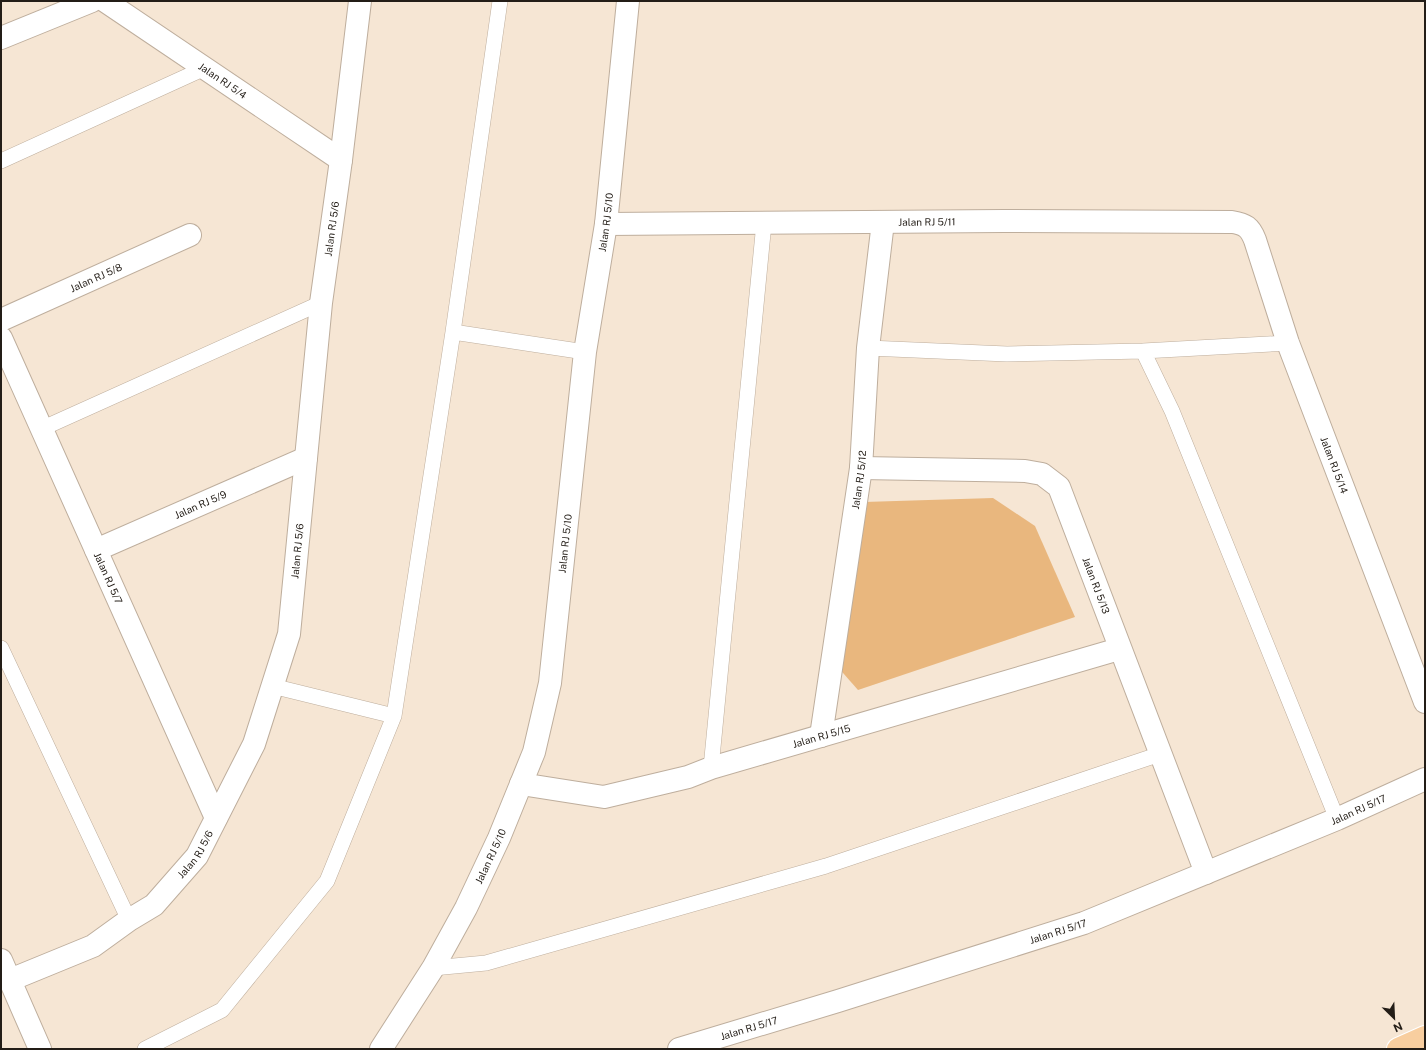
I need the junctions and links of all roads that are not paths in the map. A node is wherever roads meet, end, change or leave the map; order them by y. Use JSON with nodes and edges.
{"nodes":[{"id":1,"x":92,"y":1,"type":"edge"},
{"id":2,"x":105,"y":1,"type":"edge"},
{"id":3,"x":500,"y":1,"type":"edge"},
{"id":4,"x":628,"y":1,"type":"edge"},
{"id":5,"x":359,"y":2,"type":"edge"},
{"id":6,"x":1,"y":38,"type":"edge"},
{"id":7,"x":205,"y":68,"type":"junction"},
{"id":8,"x":1,"y":160,"type":"edge"},
{"id":9,"x":341,"y":160,"type":"junction"},
{"id":10,"x":883,"y":222,"type":"junction"},
{"id":11,"x":764,"y":223,"type":"junction"},
{"id":12,"x":606,"y":224,"type":"junction"},
{"id":13,"x":1247,"y":226,"type":"joint"},
{"id":14,"x":190,"y":235,"type":"dead end"},
{"id":15,"x":321,"y":303,"type":"junction"},
{"id":16,"x":1,"y":320,"type":"edge"},
{"id":17,"x":453,"y":332,"type":"junction"},
{"id":18,"x":1,"y":338,"type":"edge"},
{"id":19,"x":1288,"y":343,"type":"junction"},
{"id":20,"x":868,"y":348,"type":"junction"},
{"id":21,"x":1142,"y":351,"type":"junction"},
{"id":22,"x":585,"y":352,"type":"junction"},
{"id":23,"x":41,"y":429,"type":"junction"},
{"id":24,"x":306,"y":458,"type":"junction"},
{"id":25,"x":861,"y":468,"type":"junction"},
{"id":26,"x":96,"y":550,"type":"junction"},
{"id":27,"x":1,"y":648,"type":"edge"},
{"id":28,"x":1119,"y":649,"type":"junction"},
{"id":29,"x":272,"y":686,"type":"junction"},
{"id":30,"x":1425,"y":702,"type":"edge"},
{"id":31,"x":394,"y":716,"type":"junction"},
{"id":32,"x":821,"y":736,"type":"junction"},
{"id":33,"x":1160,"y":754,"type":"junction"},
{"id":34,"x":710,"y":768,"type":"junction"},
{"id":35,"x":1425,"y":779,"type":"edge"},
{"id":36,"x":521,"y":784,"type":"junction"},
{"id":37,"x":216,"y":818,"type":"junction"},
{"id":38,"x":1338,"y":819,"type":"junction"},
{"id":39,"x":1206,"y":873,"type":"junction"},
{"id":40,"x":129,"y":920,"type":"junction"},
{"id":41,"x":1,"y":960,"type":"edge"},
{"id":42,"x":433,"y":968,"type":"junction"},
{"id":43,"x":10,"y":980,"type":"junction"},
{"id":44,"x":1425,"y":1037,"type":"edge"},
{"id":45,"x":40,"y":1049,"type":"edge"},
{"id":46,"x":145,"y":1049,"type":"edge"},
{"id":47,"x":381,"y":1049,"type":"edge"},
{"id":48,"x":679,"y":1049,"type":"edge"},
{"id":49,"x":1398,"y":1049,"type":"edge"}],
"edges":[{"from":1,"to":6,"type":"street"},
{"from":2,"to":7,"type":"street","name":"Jalan RJ 5/4"},
{"from":3,"to":17,"type":"lane"},
{"from":4,"to":12,"type":"street","name":"Jalan RJ 5/10"},
{"from":5,"to":9,"type":"street","name":"Jalan RJ 5/6"},
{"from":7,"to":8,"type":"lane"},
{"from":7,"to":9,"type":"street","name":"Jalan RJ 5/4"},
{"from":9,"to":15,"type":"street","name":"Jalan RJ 5/6"},
{"from":10,"to":11,"type":"street","name":"Jalan RJ 5/11"},
{"from":10,"to":13,"type":"street","name":"Jalan RJ 5/11"},
{"from":10,"to":20,"type":"street","name":"Jalan RJ 5/12"},
{"from":11,"to":12,"type":"street","name":"Jalan RJ 5/11"},
{"from":11,"to":34,"type":"lane"},
{"from":12,"to":22,"type":"street","name":"Jalan RJ 5/10"},
{"from":13,"to":19,"type":"street","name":"Jalan RJ 5/14"},
{"from":14,"to":16,"type":"street","name":"Jalan RJ 5/8"},
{"from":15,"to":23,"type":"lane"},
{"from":15,"to":24,"type":"street","name":"Jalan RJ 5/6"},
{"from":17,"to":22,"type":"lane"},
{"from":17,"to":31,"type":"lane"},
{"from":18,"to":23,"type":"street","name":"Jalan RJ 5/7"},
{"from":19,"to":21,"type":"lane"},
{"from":19,"to":30,"type":"street","name":"Jalan RJ 5/14"},
{"from":20,"to":21,"type":"lane"},
{"from":20,"to":25,"type":"street","name":"Jalan RJ 5/12"},
{"from":21,"to":38,"type":"lane"},
{"from":22,"to":36,"type":"street","name":"Jalan RJ 5/10"},
{"from":23,"to":26,"type":"street","name":"Jalan RJ 5/7"},
{"from":24,"to":26,"type":"street","name":"Jalan RJ 5/9"},
{"from":24,"to":29,"type":"street","name":"Jalan RJ 5/6"},
{"from":25,"to":28,"type":"street","name":"Jalan RJ 5/13"},
{"from":25,"to":32,"type":"street","name":"Jalan RJ 5/12"},
{"from":26,"to":37,"type":"street","name":"Jalan RJ 5/7"},
{"from":27,"to":40,"type":"lane"},
{"from":28,"to":32,"type":"street","name":"Jalan RJ 5/15"},
{"from":28,"to":33,"type":"street","name":"Jalan RJ 5/13"},
{"from":29,"to":31,"type":"lane"},
{"from":29,"to":37,"type":"street","name":"Jalan RJ 5/6"},
{"from":31,"to":46,"type":"lane"},
{"from":32,"to":34,"type":"street","name":"Jalan RJ 5/15"},
{"from":33,"to":39,"type":"street","name":"Jalan RJ 5/13"},
{"from":33,"to":42,"type":"lane"},
{"from":34,"to":36,"type":"street","name":"Jalan RJ 5/15"},
{"from":35,"to":38,"type":"street","name":"Jalan RJ 5/17"},
{"from":36,"to":42,"type":"street","name":"Jalan RJ 5/10"},
{"from":37,"to":40,"type":"street","name":"Jalan RJ 5/6"},
{"from":38,"to":39,"type":"street","name":"Jalan RJ 5/17"},
{"from":39,"to":48,"type":"street","name":"Jalan RJ 5/17"},
{"from":40,"to":43,"type":"street","name":"Jalan RJ 5/6"},
{"from":41,"to":43,"type":"street"},
{"from":42,"to":47,"type":"street","name":"Jalan RJ 5/10"},
{"from":43,"to":45,"type":"street"},
{"from":44,"to":49,"type":"highway"}]}
